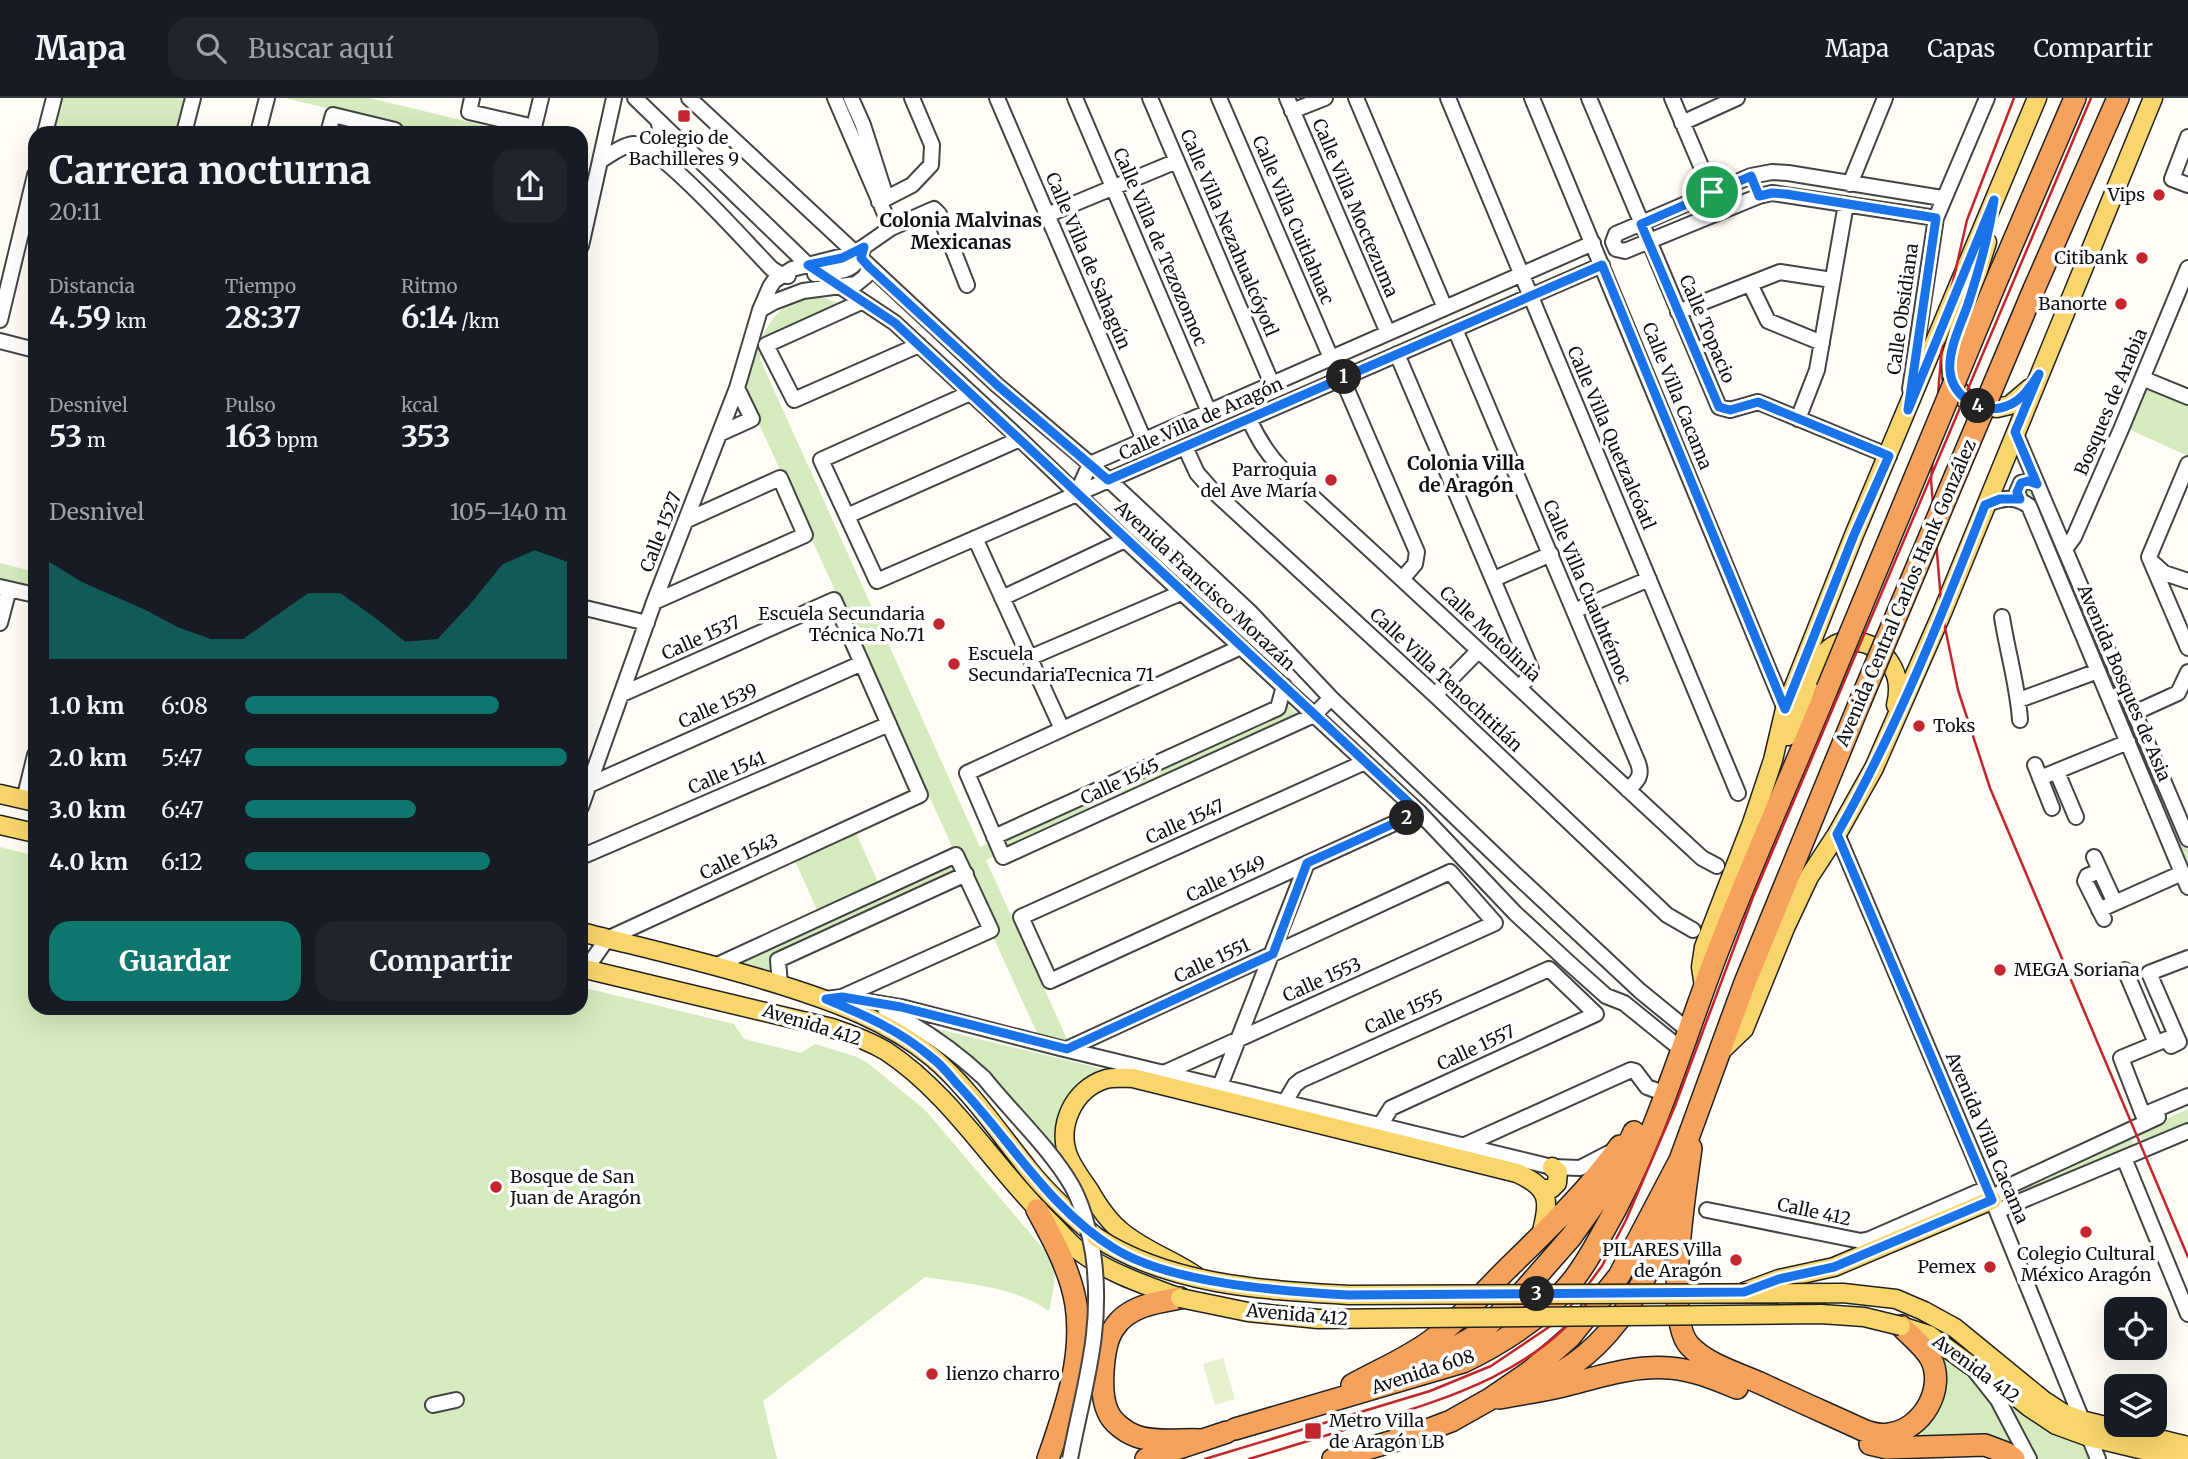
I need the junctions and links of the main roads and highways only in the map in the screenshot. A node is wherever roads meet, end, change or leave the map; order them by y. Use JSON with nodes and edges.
{"nodes":[{"id":1,"x":2038,"y":98,"type":"edge"},
{"id":2,"x":2075,"y":98,"type":"edge"},
{"id":3,"x":2118,"y":98,"type":"edge"},
{"id":4,"x":2153,"y":98,"type":"edge"},
{"id":5,"x":1994,"y":200,"type":"junction"},
{"id":6,"x":2039,"y":374,"type":"junction"},
{"id":7,"x":1890,"y":732,"type":"junction"},
{"id":8,"x":1773,"y":760,"type":"junction"},
{"id":9,"x":0,"y":794,"type":"edge"},
{"id":10,"x":28,"y":801,"type":"edge"},
{"id":11,"x":0,"y":825,"type":"edge"},
{"id":12,"x":28,"y":831,"type":"edge"},
{"id":13,"x":588,"y":934,"type":"edge"},
{"id":14,"x":588,"y":969,"type":"edge"},
{"id":15,"x":1704,"y":986,"type":"junction"},
{"id":16,"x":1719,"y":1053,"type":"junction"},
{"id":17,"x":1694,"y":1125,"type":"junction"},
{"id":18,"x":1642,"y":1155,"type":"joint"},
{"id":19,"x":1552,"y":1167,"type":"road end"},
{"id":20,"x":1542,"y":1189,"type":"junction"},
{"id":21,"x":1992,"y":1200,"type":"road end"},
{"id":22,"x":1037,"y":1210,"type":"junction"},
{"id":23,"x":1541,"y":1236,"type":"junction"},
{"id":24,"x":1199,"y":1278,"type":"junction"},
{"id":25,"x":1744,"y":1292,"type":"junction"},
{"id":26,"x":1181,"y":1298,"type":"junction"},
{"id":27,"x":1901,"y":1326,"type":"junction"},
{"id":28,"x":1381,"y":1385,"type":"junction"},
{"id":29,"x":1490,"y":1399,"type":"junction"},
{"id":30,"x":1317,"y":1404,"type":"junction"},
{"id":31,"x":1200,"y":1440,"type":"junction"},
{"id":32,"x":2188,"y":1446,"type":"edge"},
{"id":33,"x":1048,"y":1459,"type":"edge"},
{"id":34,"x":1146,"y":1459,"type":"edge"},
{"id":35,"x":1333,"y":1459,"type":"edge"},
{"id":36,"x":2014,"y":1459,"type":"edge"},
{"id":37,"x":2181,"y":1459,"type":"edge"}],
"edges":[{"from":1,"to":5,"type":"main road","name":"Avenida Central Carlos Hank González"},
{"from":2,"to":15,"type":"highway","name":"Avenida Central Carlos Hank González","bridge":true},
{"from":3,"to":16,"type":"highway","name":"Avenida Central Carlos Hank González","bridge":true},
{"from":4,"to":6,"type":"main road","name":"Avenida Central Carlos Hank González"},
{"from":5,"to":6,"type":"main road"},
{"from":5,"to":8,"type":"main road","name":"Avenida Central Carlos Hank González"},
{"from":6,"to":7,"type":"main road","name":"Avenida Central Carlos Hank González"},
{"from":7,"to":8,"type":"main road"},
{"from":7,"to":16,"type":"main road","name":"Avenida Central Carlos Hank González"},
{"from":8,"to":15,"type":"main road","name":"Avenida Central Carlos Hank González"},
{"from":9,"to":10,"type":"main road"},
{"from":11,"to":12,"type":"main road"},
{"from":13,"to":24,"type":"main road","name":"Avenida 412","bridge":true},
{"from":14,"to":22,"type":"main road","name":"Avenida 412"},
{"from":15,"to":18,"type":"highway","name":"Avenida Central Carlos Hank González"},
{"from":16,"to":17,"type":"highway","name":"Avenida Central Carlos Hank González"},
{"from":17,"to":27,"type":"highway"},
{"from":17,"to":29,"type":"highway","name":"Avenida Central Carlos Hank González"},
{"from":18,"to":28,"type":"highway","name":"Avenida 608"},
{"from":19,"to":20,"type":"main road"},
{"from":20,"to":23,"type":"main road"},
{"from":20,"to":24,"type":"main road"},
{"from":21,"to":25,"type":"main road"},
{"from":22,"to":26,"type":"main road","name":"Avenida 412"},
{"from":22,"to":33,"type":"highway"},
{"from":23,"to":28,"type":"highway"},
{"from":23,"to":30,"type":"highway"},
{"from":24,"to":25,"type":"main road","name":"Avenida 412","bridge":true},
{"from":25,"to":32,"type":"main road","name":"Avenida 412","bridge":true},
{"from":26,"to":27,"type":"main road","name":"Avenida 412","bridge":true},
{"from":26,"to":31,"type":"highway"},
{"from":27,"to":37,"type":"main road","name":"Avenida 412"},
{"from":28,"to":30,"type":"highway","name":"Avenida 608"},
{"from":29,"to":35,"type":"highway"},
{"from":29,"to":36,"type":"highway"},
{"from":30,"to":31,"type":"highway","name":"Avenida 608"},
{"from":31,"to":34,"type":"highway","name":"Avenida 608"}]}
